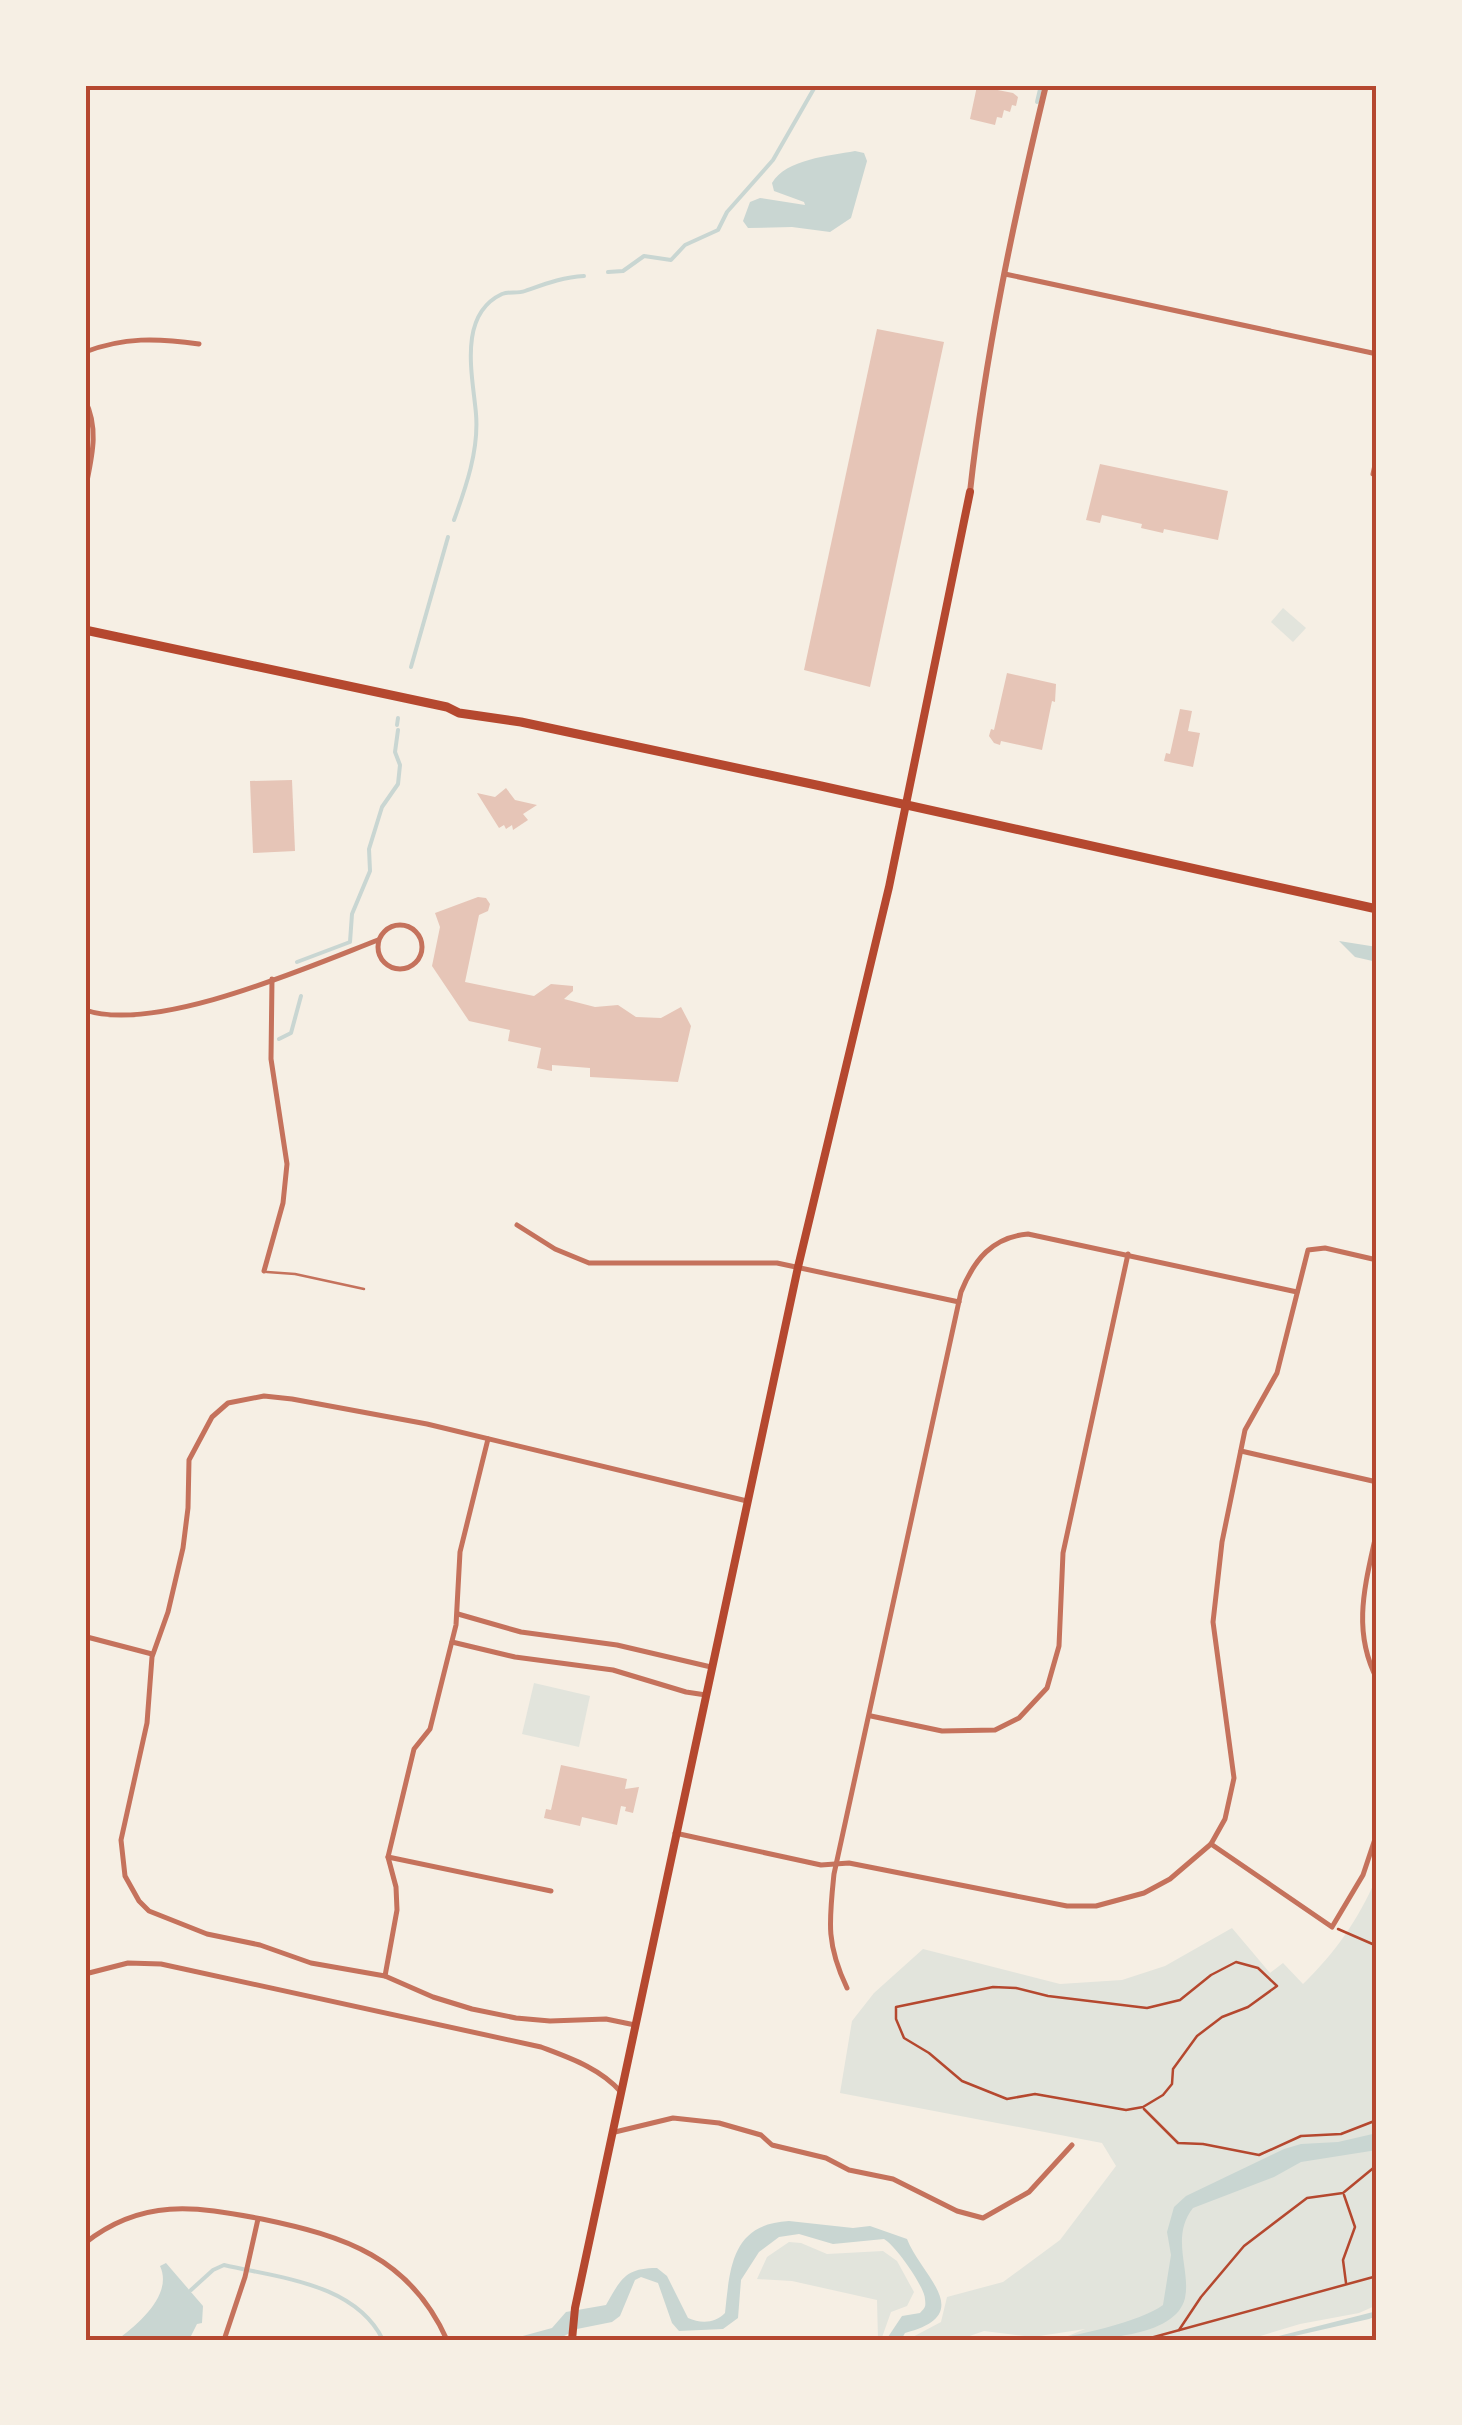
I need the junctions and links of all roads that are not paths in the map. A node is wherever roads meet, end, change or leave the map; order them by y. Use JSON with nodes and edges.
{"nodes":[{"id":1,"x":1046,"y":85,"type":"edge"},
{"id":2,"x":1005,"y":274,"type":"junction"},
{"id":3,"x":198,"y":344,"type":"dead end"},
{"id":4,"x":85,"y":352,"type":"edge"},
{"id":5,"x":1377,"y":354,"type":"edge"},
{"id":6,"x":85,"y":400,"type":"edge"},
{"id":7,"x":1377,"y":456,"type":"edge"},
{"id":8,"x":1373,"y":474,"type":"dead end"},
{"id":9,"x":85,"y":491,"type":"edge"},
{"id":10,"x":970,"y":492,"type":"joint"},
{"id":11,"x":85,"y":630,"type":"edge"},
{"id":12,"x":906,"y":806,"type":"junction"},
{"id":13,"x":1377,"y":910,"type":"edge"},
{"id":14,"x":378,"y":940,"type":"junction"},
{"id":15,"x":357,"y":949,"type":"junction"},
{"id":16,"x":380,"y":956,"type":"junction"},
{"id":17,"x":272,"y":980,"type":"junction"},
{"id":18,"x":85,"y":1010,"type":"edge"},
{"id":19,"x":517,"y":1225,"type":"dead end"},
{"id":20,"x":1128,"y":1254,"type":"junction"},
{"id":21,"x":1377,"y":1260,"type":"edge"},
{"id":22,"x":798,"y":1268,"type":"junction"},
{"id":23,"x":264,"y":1272,"type":"joint"},
{"id":24,"x":364,"y":1289,"type":"dead end"},
{"id":25,"x":1297,"y":1292,"type":"junction"},
{"id":26,"x":959,"y":1302,"type":"junction"},
{"id":27,"x":488,"y":1439,"type":"junction"},
{"id":28,"x":1241,"y":1451,"type":"junction"},
{"id":29,"x":1377,"y":1482,"type":"edge"},
{"id":30,"x":748,"y":1501,"type":"junction"},
{"id":31,"x":1377,"y":1530,"type":"edge"},
{"id":32,"x":458,"y":1614,"type":"junction"},
{"id":33,"x":87,"y":1638,"type":"edge"},
{"id":34,"x":452,"y":1642,"type":"junction"},
{"id":35,"x":153,"y":1654,"type":"junction"},
{"id":36,"x":711,"y":1667,"type":"junction"},
{"id":37,"x":1377,"y":1679,"type":"edge"},
{"id":38,"x":706,"y":1695,"type":"junction"},
{"id":39,"x":870,"y":1716,"type":"junction"},
{"id":40,"x":676,"y":1833,"type":"junction"},
{"id":41,"x":1377,"y":1833,"type":"edge"},
{"id":42,"x":1211,"y":1844,"type":"junction"},
{"id":43,"x":388,"y":1857,"type":"junction"},
{"id":44,"x":836,"y":1864,"type":"junction"},
{"id":45,"x":551,"y":1892,"type":"dead end"},
{"id":46,"x":85,"y":1974,"type":"edge"},
{"id":47,"x":385,"y":1976,"type":"junction"},
{"id":48,"x":847,"y":1988,"type":"dead end"},
{"id":49,"x":635,"y":2025,"type":"junction"},
{"id":50,"x":623,"y":2094,"type":"junction"},
{"id":51,"x":614,"y":2132,"type":"junction"},
{"id":52,"x":1072,"y":2145,"type":"dead end"},
{"id":53,"x":258,"y":2219,"type":"junction"},
{"id":54,"x":85,"y":2243,"type":"edge"},
{"id":55,"x":224,"y":2340,"type":"edge"},
{"id":56,"x":447,"y":2340,"type":"edge"},
{"id":57,"x":572,"y":2340,"type":"edge"}],
"edges":[{"from":1,"to":2,"type":"street"},
{"from":2,"to":5,"type":"street"},
{"from":2,"to":10,"type":"street"},
{"from":3,"to":4,"type":"street"},
{"from":6,"to":9,"type":"street"},
{"from":7,"to":8,"type":"street"},
{"from":10,"to":12,"type":"main road"},
{"from":11,"to":12,"type":"main road"},
{"from":12,"to":13,"type":"main road"},
{"from":12,"to":22,"type":"main road"},
{"from":14,"to":15,"type":"street"},
{"from":14,"to":16,"type":"street"},
{"from":14,"to":16,"type":"street"},
{"from":15,"to":16,"type":"street"},
{"from":15,"to":17,"type":"street"},
{"from":17,"to":18,"type":"street"},
{"from":17,"to":23,"type":"street"},
{"from":19,"to":22,"type":"street"},
{"from":20,"to":25,"type":"street"},
{"from":20,"to":26,"type":"street"},
{"from":20,"to":39,"type":"street"},
{"from":21,"to":25,"type":"street"},
{"from":22,"to":26,"type":"street"},
{"from":22,"to":30,"type":"main road"},
{"from":23,"to":24,"type":"lane"},
{"from":25,"to":28,"type":"street"},
{"from":26,"to":39,"type":"street"},
{"from":27,"to":30,"type":"street"},
{"from":27,"to":32,"type":"street"},
{"from":27,"to":35,"type":"street"},
{"from":28,"to":29,"type":"street"},
{"from":28,"to":42,"type":"street"},
{"from":30,"to":36,"type":"main road"},
{"from":31,"to":37,"type":"street"},
{"from":32,"to":34,"type":"street"},
{"from":32,"to":36,"type":"street"},
{"from":33,"to":35,"type":"street"},
{"from":34,"to":38,"type":"street"},
{"from":34,"to":43,"type":"street"},
{"from":35,"to":47,"type":"street"},
{"from":36,"to":38,"type":"main road"},
{"from":38,"to":40,"type":"main road"},
{"from":39,"to":44,"type":"street"},
{"from":40,"to":44,"type":"street"},
{"from":40,"to":49,"type":"main road"},
{"from":41,"to":42,"type":"street"},
{"from":42,"to":44,"type":"street"},
{"from":43,"to":45,"type":"street"},
{"from":43,"to":47,"type":"street"},
{"from":44,"to":48,"type":"street"},
{"from":46,"to":50,"type":"street"},
{"from":47,"to":49,"type":"street"},
{"from":49,"to":50,"type":"main road"},
{"from":50,"to":51,"type":"main road"},
{"from":51,"to":52,"type":"street"},
{"from":51,"to":57,"type":"main road"},
{"from":53,"to":54,"type":"street"},
{"from":53,"to":55,"type":"street"},
{"from":53,"to":56,"type":"street"}]}
